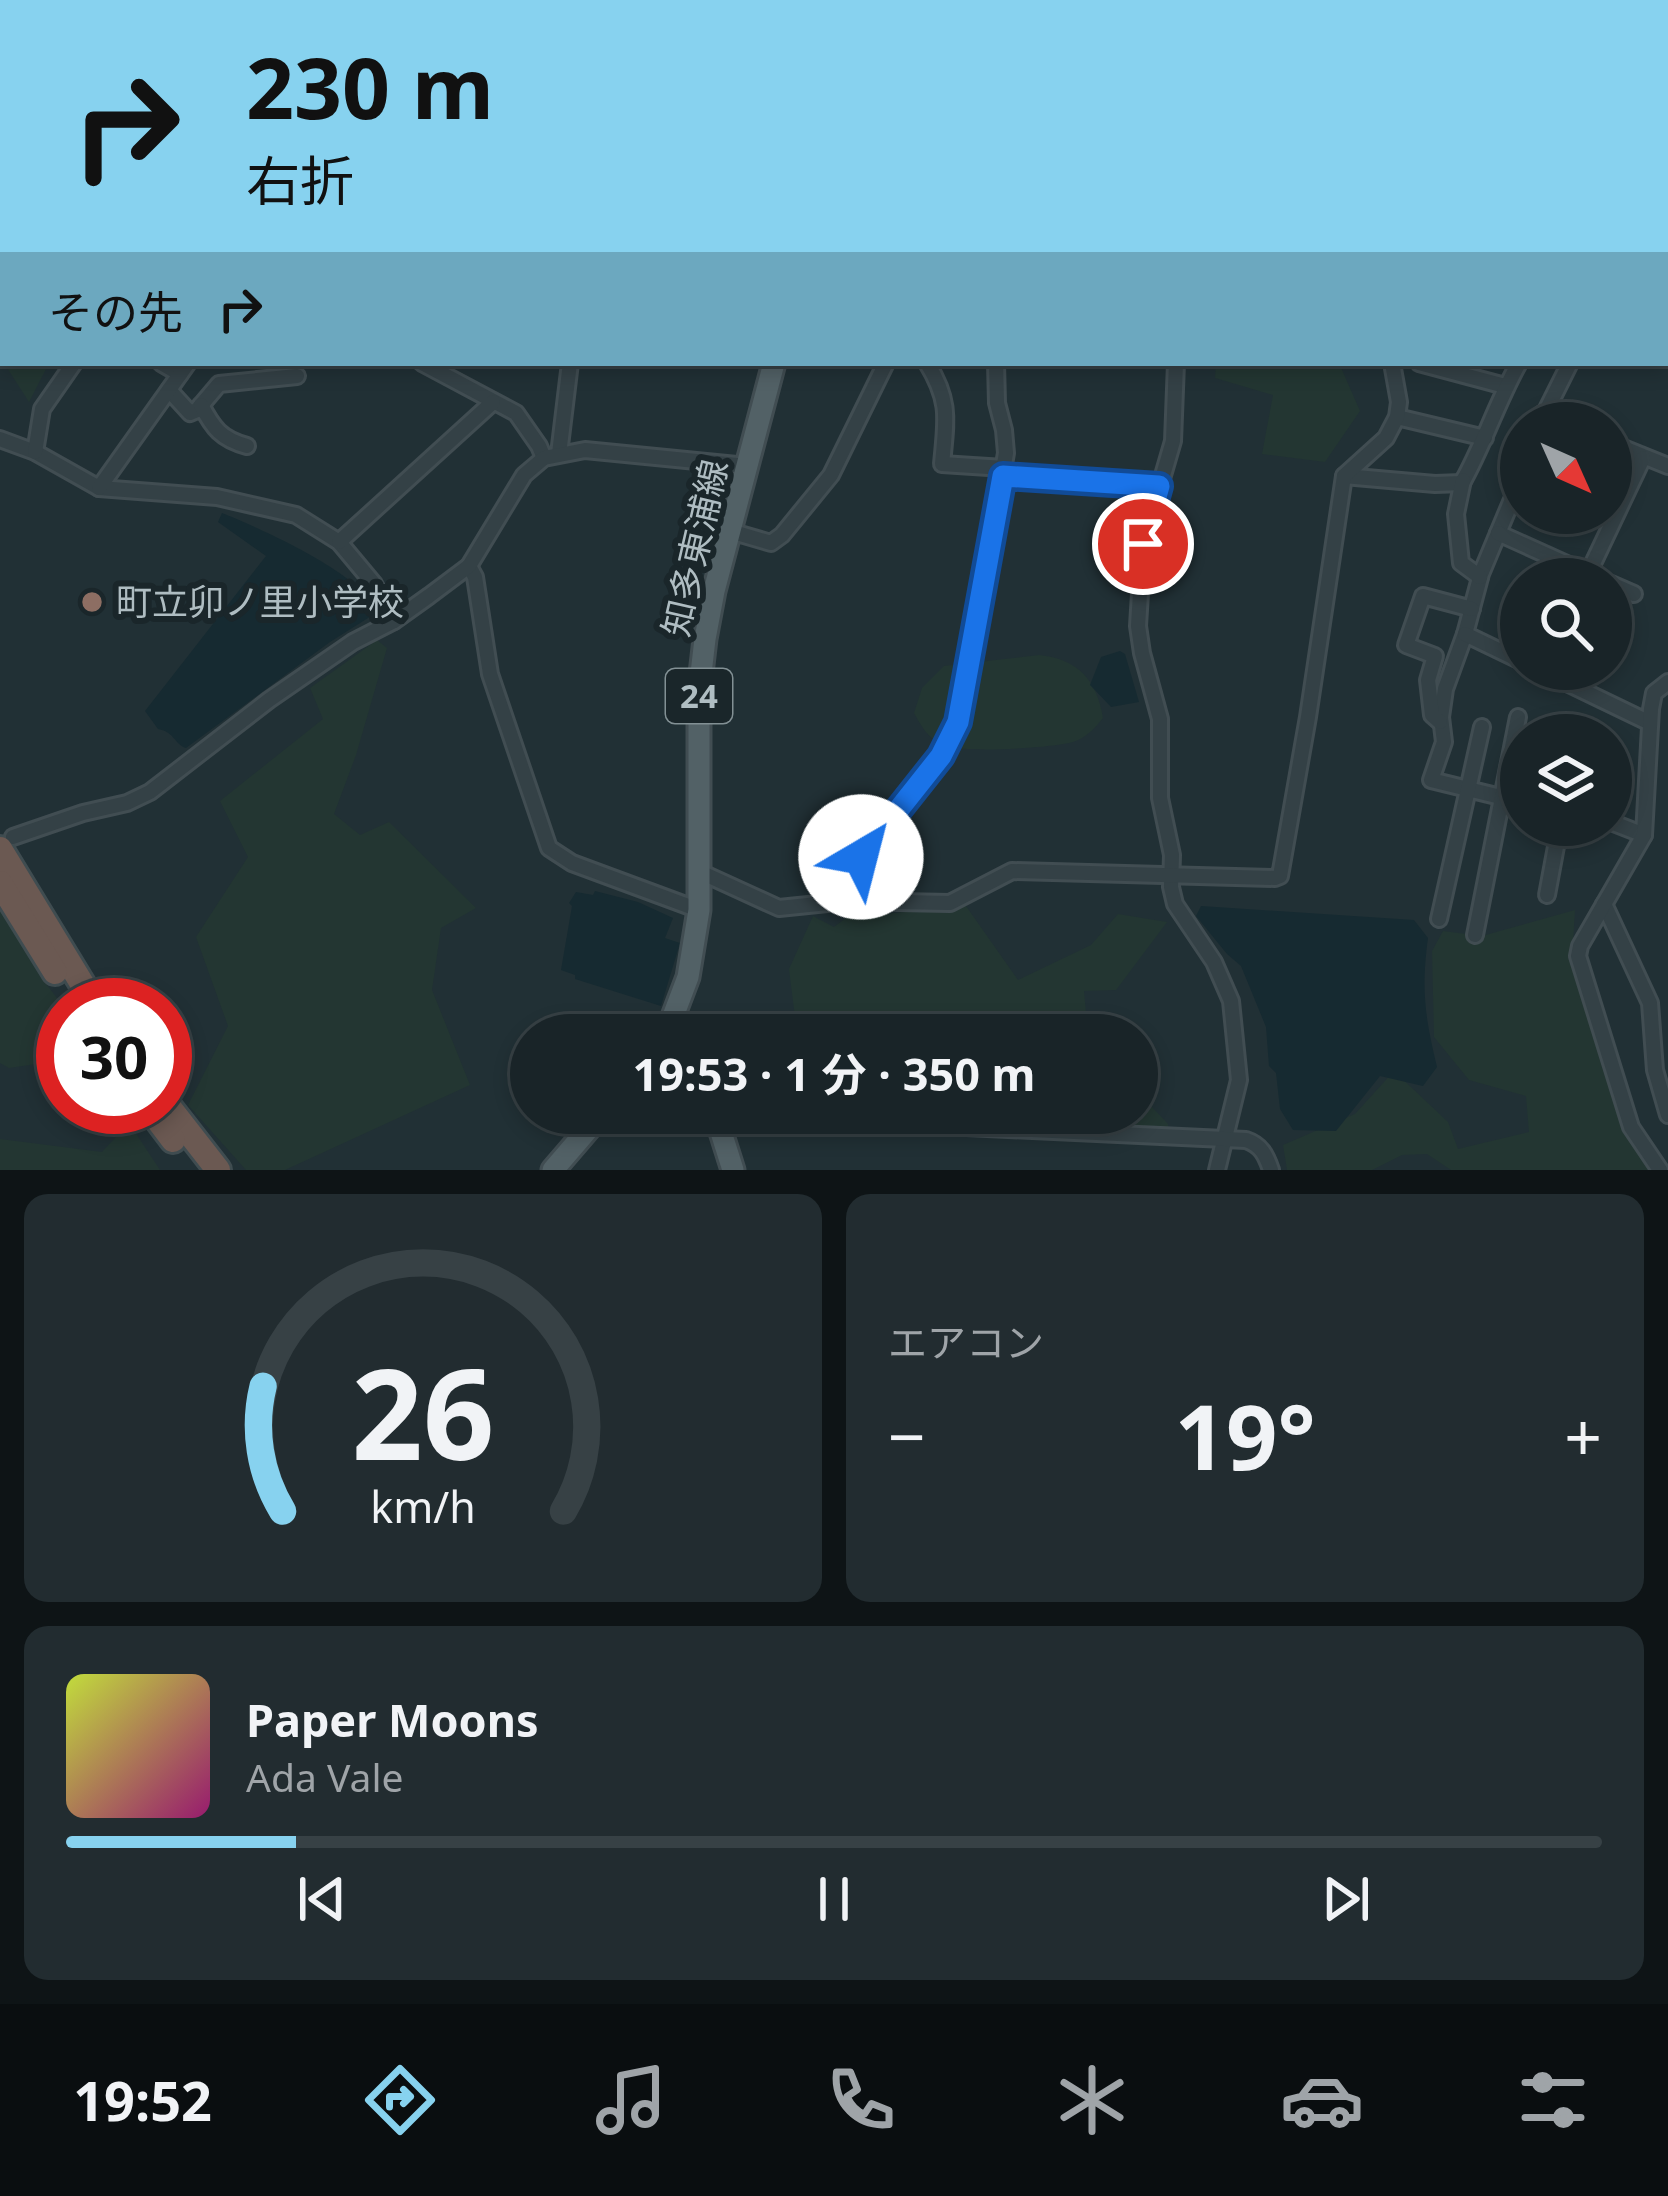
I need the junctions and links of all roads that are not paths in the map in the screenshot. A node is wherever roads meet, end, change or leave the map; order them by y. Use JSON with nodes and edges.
{"nodes":[{"id":1,"x":72,"y":366,"type":"edge"},
{"id":2,"x":569,"y":366,"type":"edge"},
{"id":3,"x":773,"y":366,"type":"edge"},
{"id":4,"x":885,"y":366,"type":"edge"},
{"id":5,"x":929,"y":366,"type":"edge"},
{"id":6,"x":995,"y":366,"type":"edge"},
{"id":7,"x":1176,"y":366,"type":"edge"},
{"id":8,"x":1393,"y":366,"type":"edge"},
{"id":9,"x":1430,"y":366,"type":"edge"},
{"id":10,"x":1517,"y":366,"type":"edge"},
{"id":11,"x":1568,"y":366,"type":"edge"},
{"id":12,"x":184,"y":369,"type":"edge"},
{"id":13,"x":452,"y":371,"type":"edge"},
{"id":14,"x":297,"y":376,"type":"dead end"},
{"id":15,"x":1505,"y":386,"type":"junction"},
{"id":16,"x":169,"y":390,"type":"junction"},
{"id":17,"x":493,"y":401,"type":"junction"},
{"id":18,"x":1550,"y":402,"type":"edge"},
{"id":19,"x":201,"y":405,"type":"junction"},
{"id":20,"x":1397,"y":417,"type":"junction"},
{"id":21,"x":1485,"y":438,"type":"junction"},
{"id":22,"x":0,"y":439,"type":"edge"},
{"id":23,"x":247,"y":446,"type":"dead end"},
{"id":24,"x":35,"y":452,"type":"junction"},
{"id":25,"x":1632,"y":453,"type":"edge"},
{"id":26,"x":552,"y":456,"type":"junction"},
{"id":27,"x":1643,"y":458,"type":"junction"},
{"id":28,"x":747,"y":466,"type":"junction"},
{"id":29,"x":1668,"y":466,"type":"edge"},
{"id":30,"x":1004,"y":472,"type":"junction"},
{"id":31,"x":1344,"y":476,"type":"junction"},
{"id":32,"x":1463,"y":480,"type":"junction"},
{"id":33,"x":1159,"y":486,"type":"junction"},
{"id":34,"x":99,"y":488,"type":"junction"},
{"id":35,"x":1500,"y":528,"type":"edge"},
{"id":36,"x":730,"y":531,"type":"junction"},
{"id":37,"x":1498,"y":533,"type":"junction"},
{"id":38,"x":339,"y":542,"type":"junction"},
{"id":39,"x":1554,"y":558,"type":"edge"},
{"id":40,"x":1601,"y":558,"type":"edge"},
{"id":41,"x":469,"y":566,"type":"junction"},
{"id":42,"x":1480,"y":577,"type":"junction"},
{"id":43,"x":1472,"y":609,"type":"junction"},
{"id":44,"x":394,"y":620,"type":"junction"},
{"id":45,"x":1465,"y":634,"type":"junction"},
{"id":46,"x":1500,"y":651,"type":"edge"},
{"id":47,"x":1668,"y":682,"type":"edge"},
{"id":48,"x":1582,"y":690,"type":"edge"},
{"id":49,"x":1442,"y":723,"type":"junction"},
{"id":50,"x":1650,"y":723,"type":"junction"},
{"id":51,"x":1482,"y":727,"type":"dead end"},
{"id":52,"x":1468,"y":790,"type":"junction"},
{"id":53,"x":1500,"y":796,"type":"edge"},
{"id":54,"x":1500,"y":815,"type":"edge"},
{"id":55,"x":1632,"y":831,"type":"edge"},
{"id":56,"x":1644,"y":836,"type":"junction"},
{"id":57,"x":7,"y":843,"type":"edge"},
{"id":58,"x":1556,"y":846,"type":"edge"},
{"id":59,"x":698,"y":871,"type":"junction"},
{"id":60,"x":1170,"y":875,"type":"junction"},
{"id":61,"x":0,"y":883,"type":"edge"},
{"id":62,"x":1547,"y":895,"type":"dead end"},
{"id":63,"x":847,"y":901,"type":"junction"},
{"id":64,"x":1604,"y":904,"type":"junction"},
{"id":65,"x":700,"y":910,"type":"junction"},
{"id":66,"x":1439,"y":919,"type":"dead end"},
{"id":67,"x":1474,"y":935,"type":"dead end"},
{"id":68,"x":58,"y":978,"type":"edge"},
{"id":69,"x":80,"y":978,"type":"edge"},
{"id":70,"x":675,"y":1014,"type":"edge"},
{"id":71,"x":1668,"y":1115,"type":"edge"},
{"id":72,"x":169,"y":1134,"type":"edge"},
{"id":73,"x":190,"y":1134,"type":"edge"},
{"id":74,"x":584,"y":1134,"type":"edge"},
{"id":75,"x":726,"y":1134,"type":"edge"},
{"id":76,"x":1136,"y":1134,"type":"edge"},
{"id":77,"x":1226,"y":1140,"type":"junction"},
{"id":78,"x":196,"y":1170,"type":"edge"},
{"id":79,"x":218,"y":1170,"type":"edge"},
{"id":80,"x":553,"y":1170,"type":"edge"},
{"id":81,"x":734,"y":1170,"type":"edge"},
{"id":82,"x":1217,"y":1170,"type":"edge"},
{"id":83,"x":1271,"y":1170,"type":"edge"},
{"id":84,"x":1660,"y":1170,"type":"edge"}],
"edges":[{"from":1,"to":24,"type":"street"},
{"from":2,"to":26,"type":"street"},
{"from":3,"to":28,"type":"main road","name":"知多東浦線","number":"24"},
{"from":4,"to":36,"type":"street"},
{"from":5,"to":30,"type":"street"},
{"from":6,"to":30,"type":"street"},
{"from":7,"to":33,"type":"street"},
{"from":8,"to":20,"type":"street"},
{"from":9,"to":15,"type":"street"},
{"from":10,"to":15,"type":"street"},
{"from":11,"to":18,"type":"street"},
{"from":12,"to":16,"type":"street"},
{"from":13,"to":17,"type":"street"},
{"from":14,"to":19,"type":"street"},
{"from":15,"to":21,"type":"street"},
{"from":16,"to":19,"type":"street"},
{"from":16,"to":34,"type":"street"},
{"from":17,"to":26,"type":"street"},
{"from":17,"to":38,"type":"street"},
{"from":19,"to":23,"type":"street"},
{"from":20,"to":21,"type":"street"},
{"from":20,"to":31,"type":"street"},
{"from":21,"to":32,"type":"street"},
{"from":22,"to":24,"type":"street"},
{"from":24,"to":34,"type":"street"},
{"from":25,"to":27,"type":"street"},
{"from":26,"to":28,"type":"street"},
{"from":26,"to":41,"type":"street"},
{"from":27,"to":29,"type":"street"},
{"from":27,"to":40,"type":"street"},
{"from":28,"to":36,"type":"main road","name":"知多東浦線","number":"24"},
{"from":30,"to":33,"type":"street"},
{"from":30,"to":63,"type":"street"},
{"from":31,"to":32,"type":"street"},
{"from":31,"to":60,"type":"street"},
{"from":32,"to":42,"type":"street"},
{"from":33,"to":60,"type":"street"},
{"from":34,"to":38,"type":"street"},
{"from":35,"to":37,"type":"street"},
{"from":36,"to":59,"type":"main road","name":"知多東浦線","number":"24"},
{"from":37,"to":39,"type":"street"},
{"from":37,"to":42,"type":"street"},
{"from":38,"to":44,"type":"street"},
{"from":41,"to":44,"type":"street"},
{"from":41,"to":65,"type":"street"},
{"from":42,"to":43,"type":"street"},
{"from":43,"to":45,"type":"street"},
{"from":43,"to":49,"type":"street"},
{"from":44,"to":57,"type":"street"},
{"from":45,"to":46,"type":"street"},
{"from":45,"to":49,"type":"street"},
{"from":47,"to":50,"type":"street"},
{"from":48,"to":50,"type":"street"},
{"from":49,"to":52,"type":"street"},
{"from":50,"to":56,"type":"street"},
{"from":51,"to":52,"type":"street"},
{"from":52,"to":53,"type":"street"},
{"from":52,"to":66,"type":"street"},
{"from":54,"to":67,"type":"street"},
{"from":55,"to":56,"type":"street"},
{"from":56,"to":64,"type":"street"},
{"from":57,"to":69,"type":"highway"},
{"from":58,"to":62,"type":"street"},
{"from":59,"to":63,"type":"street"},
{"from":59,"to":65,"type":"main road","name":"知多東浦線","number":"24"},
{"from":60,"to":63,"type":"street"},
{"from":60,"to":77,"type":"street"},
{"from":61,"to":68,"type":"highway"},
{"from":64,"to":71,"type":"street"},
{"from":64,"to":84,"type":"street"},
{"from":65,"to":70,"type":"main road","name":"知多東浦線","number":"24"},
{"from":72,"to":78,"type":"highway"},
{"from":73,"to":79,"type":"highway"},
{"from":74,"to":80,"type":"main road"},
{"from":75,"to":81,"type":"main road"},
{"from":76,"to":77,"type":"street"},
{"from":77,"to":82,"type":"street"},
{"from":77,"to":83,"type":"street"}]}
